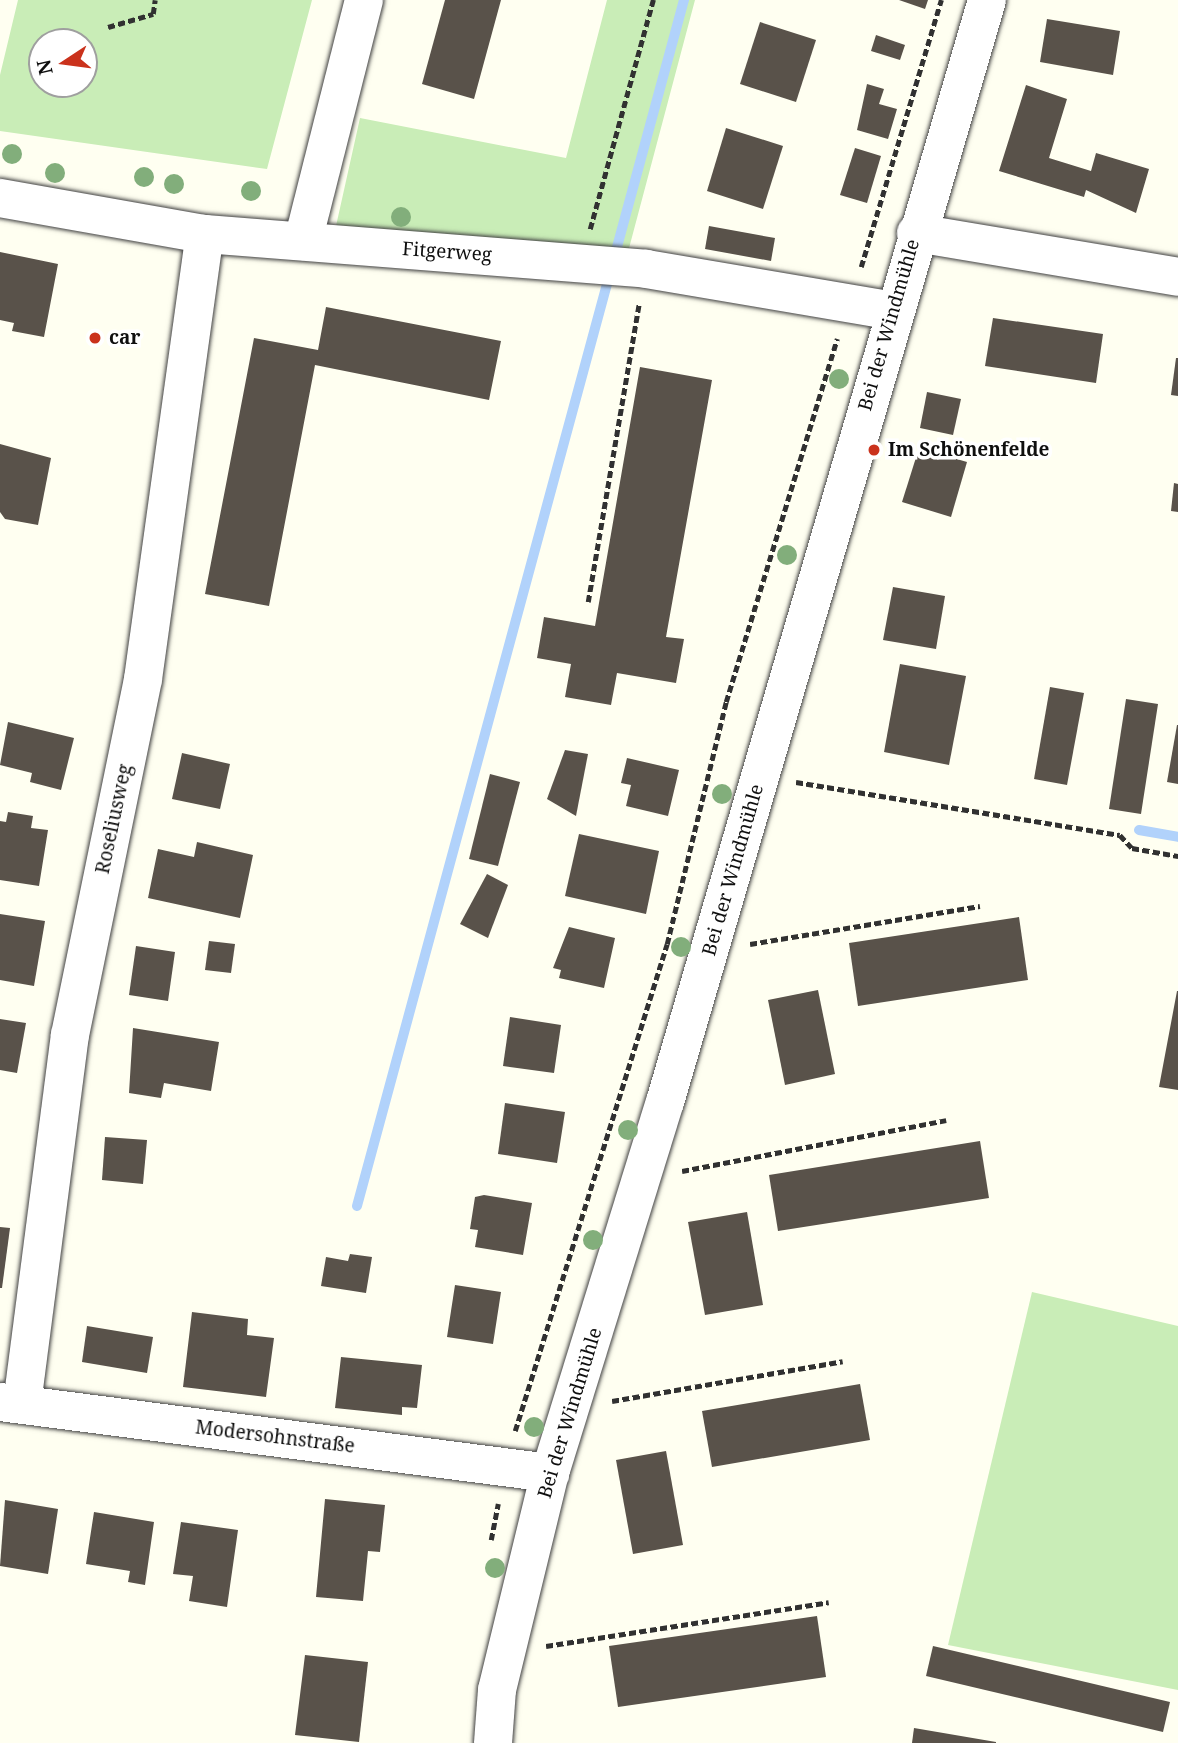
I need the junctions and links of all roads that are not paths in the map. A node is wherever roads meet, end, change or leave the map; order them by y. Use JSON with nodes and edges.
{"nodes":[{"id":1,"x":364,"y":0,"type":"edge"},
{"id":2,"x":986,"y":0,"type":"edge"},
{"id":3,"x":0,"y":198,"type":"edge"},
{"id":4,"x":916,"y":233,"type":"junction"},
{"id":5,"x":205,"y":234,"type":"junction"},
{"id":6,"x":303,"y":242,"type":"junction"},
{"id":7,"x":1178,"y":277,"type":"edge"},
{"id":8,"x":894,"y":311,"type":"junction"},
{"id":9,"x":11,"y":1403,"type":"edge"},
{"id":10,"x":550,"y":1473,"type":"junction"},
{"id":11,"x":493,"y":1743,"type":"edge"}],
"edges":[{"from":1,"to":6,"type":"street"},
{"from":2,"to":4,"type":"street","name":"Bei der Windmühle"},
{"from":3,"to":5,"type":"street","name":"Fitgerweg"},
{"from":4,"to":7,"type":"street"},
{"from":4,"to":8,"type":"street","name":"Bei der Windmühle"},
{"from":5,"to":6,"type":"street","name":"Fitgerweg"},
{"from":5,"to":9,"type":"street","name":"Roseliusweg"},
{"from":6,"to":8,"type":"street","name":"Fitgerweg"},
{"from":8,"to":10,"type":"street","name":"Bei der Windmühle"},
{"from":9,"to":10,"type":"street","name":"Modersohnstraße"},
{"from":10,"to":11,"type":"street","name":"Bei der Windmühle"}]}
